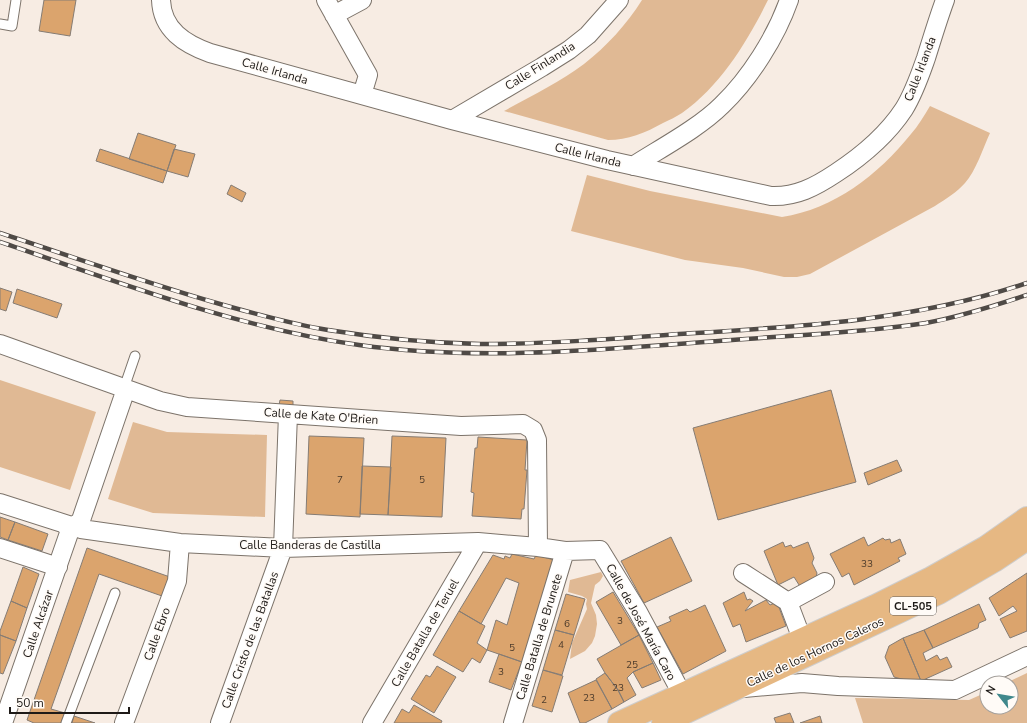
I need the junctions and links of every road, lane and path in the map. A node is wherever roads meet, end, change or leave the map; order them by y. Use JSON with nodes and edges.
{"nodes":[{"id":1,"x":16,"y":0,"type":"edge"},
{"id":2,"x":161,"y":0,"type":"edge"},
{"id":3,"x":362,"y":0,"type":"edge"},
{"id":4,"x":619,"y":0,"type":"edge"},
{"id":5,"x":789,"y":0,"type":"edge"},
{"id":6,"x":945,"y":0,"type":"edge"},
{"id":7,"x":330,"y":8,"type":"edge"},
{"id":8,"x":0,"y":24,"type":"edge"},
{"id":9,"x":362,"y":95,"type":"junction"},
{"id":10,"x":452,"y":120,"type":"junction"},
{"id":11,"x":633,"y":166,"type":"junction"},
{"id":12,"x":0,"y":344,"type":"edge"},
{"id":13,"x":135,"y":356,"type":"dead end"},
{"id":14,"x":125,"y":388,"type":"junction"},
{"id":15,"x":288,"y":414,"type":"junction"},
{"id":16,"x":0,"y":503,"type":"edge"},
{"id":17,"x":1027,"y":518,"type":"edge"},
{"id":18,"x":69,"y":526,"type":"junction"},
{"id":19,"x":1027,"y":539,"type":"edge"},
{"id":20,"x":478,"y":542,"type":"junction"},
{"id":21,"x":180,"y":543,"type":"junction"},
{"id":22,"x":538,"y":546,"type":"junction"},
{"id":23,"x":0,"y":548,"type":"edge"},
{"id":24,"x":284,"y":548,"type":"junction"},
{"id":25,"x":600,"y":550,"type":"joint"},
{"id":26,"x":565,"y":551,"type":"junction"},
{"id":27,"x":58,"y":567,"type":"junction"},
{"id":28,"x":744,"y":573,"type":"dead end"},
{"id":29,"x":824,"y":582,"type":"dead end"},
{"id":30,"x":115,"y":593,"type":"dead end"},
{"id":31,"x":788,"y":602,"type":"junction"},
{"id":32,"x":802,"y":639,"type":"junction"},
{"id":33,"x":788,"y":655,"type":"junction"},
{"id":34,"x":1027,"y":656,"type":"edge"},
{"id":35,"x":802,"y":682,"type":"junction"},
{"id":36,"x":7,"y":687,"type":"edge"},
{"id":37,"x":734,"y":689,"type":"junction"},
{"id":38,"x":682,"y":694,"type":"junction"},
{"id":39,"x":3,"y":723,"type":"edge"},
{"id":40,"x":66,"y":723,"type":"edge"},
{"id":41,"x":124,"y":723,"type":"edge"},
{"id":42,"x":220,"y":723,"type":"edge"},
{"id":43,"x":372,"y":723,"type":"edge"},
{"id":44,"x":513,"y":723,"type":"edge"},
{"id":45,"x":619,"y":723,"type":"edge"},
{"id":46,"x":663,"y":723,"type":"edge"}],
"edges":[{"from":1,"to":8,"type":"lane"},
{"from":2,"to":9,"type":"street","name":"Calle Irlanda"},
{"from":3,"to":7,"type":"street"},
{"from":4,"to":10,"type":"street","name":"Calle Finlandia"},
{"from":5,"to":11,"type":"street"},
{"from":6,"to":11,"type":"street","name":"Calle Irlanda"},
{"from":7,"to":9,"type":"street"},
{"from":9,"to":10,"type":"street","name":"Calle Irlanda"},
{"from":10,"to":11,"type":"street","name":"Calle Irlanda"},
{"from":12,"to":14,"type":"street","name":"Calle de Kate O'Brien"},
{"from":13,"to":14,"type":"lane"},
{"from":14,"to":15,"type":"street","name":"Calle de Kate O'Brien"},
{"from":14,"to":18,"type":"street"},
{"from":15,"to":22,"type":"street","name":"Calle de Kate O'Brien"},
{"from":15,"to":24,"type":"street","name":"Calle Cristo de las Batallas"},
{"from":16,"to":18,"type":"street","name":"Calle Banderas de Castilla"},
{"from":17,"to":32,"type":"main road","name":"Calle de los Hornos Caleros","number":"CL-505"},
{"from":18,"to":21,"type":"street","name":"Calle Banderas de Castilla"},
{"from":18,"to":27,"type":"street","name":"Calle Alcázar"},
{"from":19,"to":33,"type":"main road","name":"Calle de los Hornos Caleros","number":"CL-505"},
{"from":20,"to":22,"type":"street","name":"Calle Banderas de Castilla"},
{"from":20,"to":24,"type":"street","name":"Calle Banderas de Castilla"},
{"from":20,"to":43,"type":"street","name":"Calle Batalla de Teruel"},
{"from":21,"to":24,"type":"street","name":"Calle Banderas de Castilla"},
{"from":21,"to":41,"type":"street","name":"Calle Ebro"},
{"from":22,"to":26,"type":"street","name":"Calle Banderas de Castilla"},
{"from":23,"to":27,"type":"street"},
{"from":24,"to":42,"type":"street","name":"Calle Cristo de las Batallas"},
{"from":25,"to":26,"type":"street","name":"Calle Banderas de Castilla"},
{"from":25,"to":38,"type":"street","name":"Calle de José María Caro"},
{"from":26,"to":44,"type":"street","name":"Calle Batalla de Brunete"},
{"from":27,"to":36,"type":"street","name":"Calle Alcázar"},
{"from":28,"to":31,"type":"street"},
{"from":29,"to":31,"type":"street"},
{"from":30,"to":40,"type":"lane"},
{"from":31,"to":32,"type":"street","name":"Calle de los Hornos Caleros"},
{"from":32,"to":33,"type":"main road","name":"Calle de los Hornos Caleros","number":"CL-505"},
{"from":33,"to":35,"type":"street"},
{"from":33,"to":37,"type":"main road","name":"Calle de los Hornos Caleros","number":"CL-505"},
{"from":33,"to":38,"type":"main road","name":"Calle de los Hornos Caleros","number":"CL-505"},
{"from":34,"to":35,"type":"street"},
{"from":35,"to":37,"type":"street"},
{"from":36,"to":39,"type":"street","name":"Calle Alcázar"},
{"from":37,"to":46,"type":"main road","name":"Calle de los Hornos Caleros","number":"CL-505"},
{"from":38,"to":45,"type":"main road","name":"Calle de los Hornos Caleros","number":"CL-505"}]}
